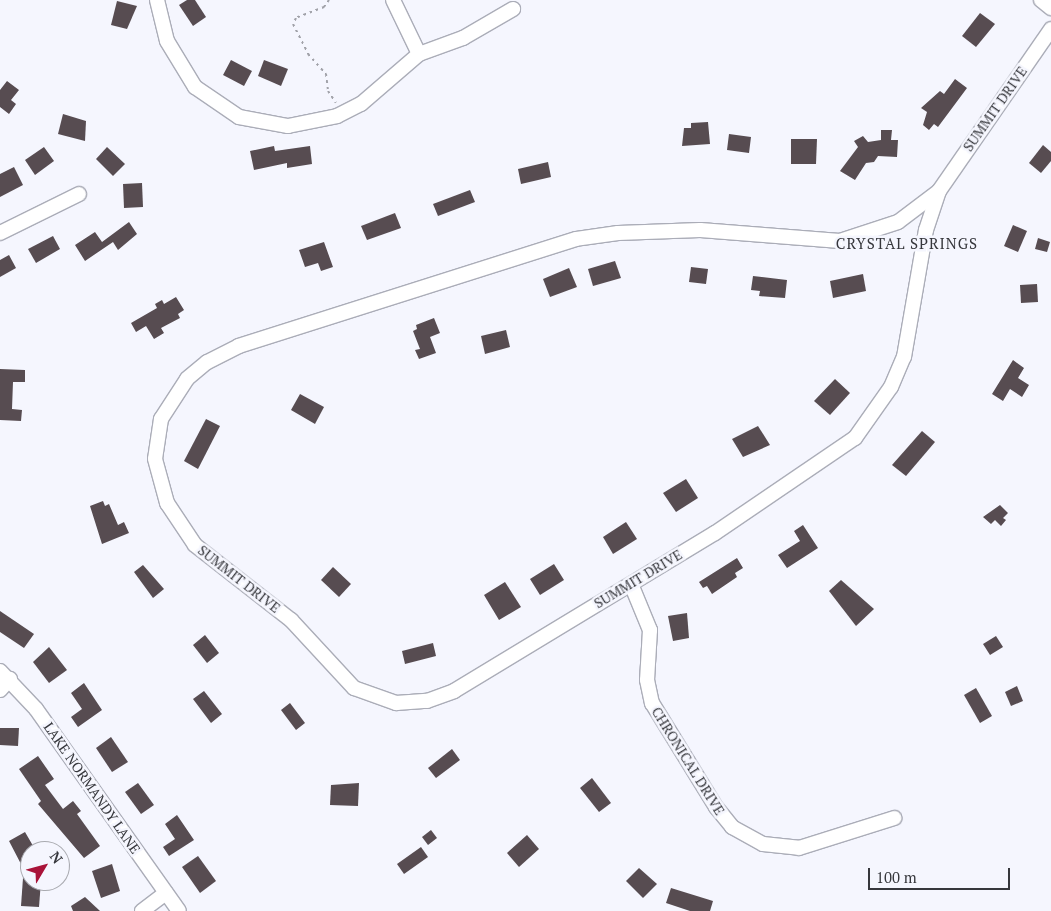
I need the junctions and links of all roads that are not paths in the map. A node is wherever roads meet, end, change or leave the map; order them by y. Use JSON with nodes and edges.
{"nodes":[{"id":1,"x":157,"y":0,"type":"edge"},
{"id":2,"x":393,"y":0,"type":"edge"},
{"id":3,"x":1041,"y":0,"type":"edge"},
{"id":4,"x":1051,"y":8,"type":"edge"},
{"id":5,"x":513,"y":9,"type":"dead end"},
{"id":6,"x":1051,"y":29,"type":"edge"},
{"id":7,"x":419,"y":54,"type":"junction"},
{"id":8,"x":939,"y":191,"type":"junction"},
{"id":9,"x":79,"y":194,"type":"dead end"},
{"id":10,"x":0,"y":233,"type":"edge"},
{"id":11,"x":631,"y":584,"type":"junction"},
{"id":12,"x":5,"y":675,"type":"edge"},
{"id":13,"x":0,"y":690,"type":"edge"},
{"id":14,"x":894,"y":818,"type":"dead end"},
{"id":15,"x":166,"y":893,"type":"junction"},
{"id":16,"x":142,"y":911,"type":"edge"},
{"id":17,"x":179,"y":911,"type":"edge"}],
"edges":[{"from":1,"to":7,"type":"street"},
{"from":2,"to":7,"type":"street"},
{"from":3,"to":4,"type":"street"},
{"from":5,"to":7,"type":"street"},
{"from":6,"to":8,"type":"street","name":"SUMMIT DRIVE"},
{"from":8,"to":11,"type":"street","name":"SUMMIT DRIVE"},
{"from":8,"to":11,"type":"street","name":"SUMMIT DRIVE"},
{"from":9,"to":10,"type":"street"},
{"from":11,"to":14,"type":"street","name":"CHRONICAL DRIVE"},
{"from":12,"to":13,"type":"street"},
{"from":12,"to":15,"type":"street","name":"LAKE NORMANDY LANE"},
{"from":15,"to":16,"type":"street"},
{"from":15,"to":17,"type":"street","name":"LAKE NORMANDY LANE"}]}
